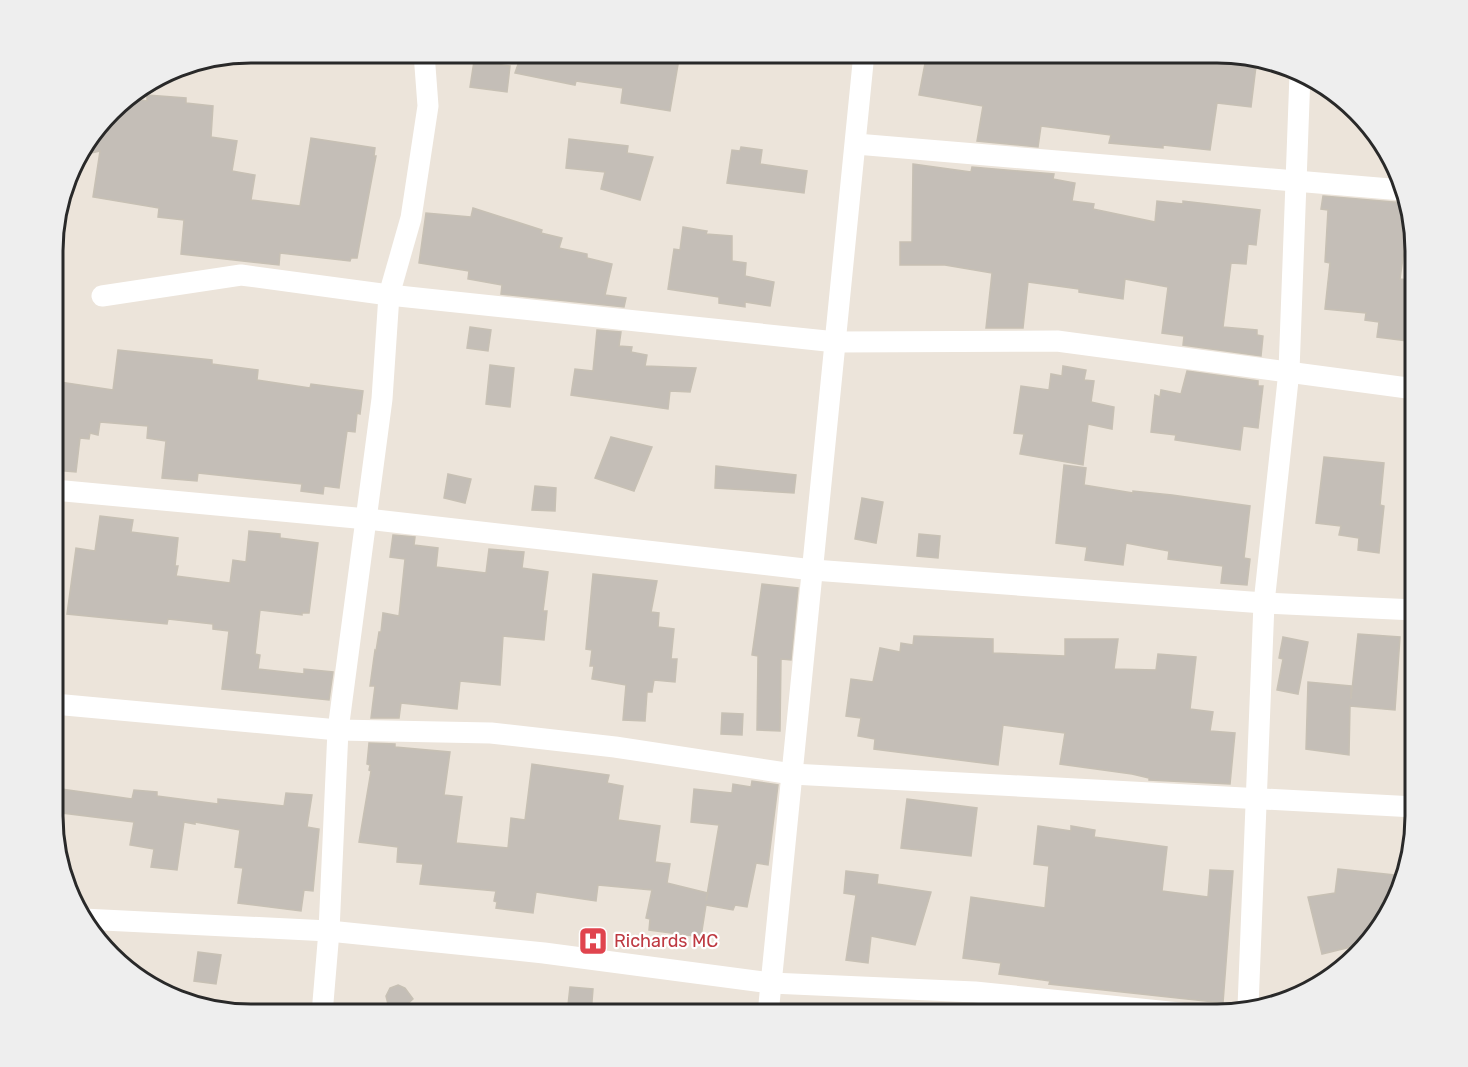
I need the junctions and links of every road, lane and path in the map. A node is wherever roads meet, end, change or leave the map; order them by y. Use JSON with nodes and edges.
{"nodes":[{"id":1,"x":425,"y":63,"type":"edge"},
{"id":2,"x":863,"y":63,"type":"edge"},
{"id":3,"x":1300,"y":82,"type":"edge"},
{"id":4,"x":856,"y":144,"type":"junction"},
{"id":5,"x":1295,"y":181,"type":"junction"},
{"id":6,"x":1394,"y":189,"type":"edge"},
{"id":7,"x":389,"y":295,"type":"junction"},
{"id":8,"x":102,"y":296,"type":"dead end"},
{"id":9,"x":836,"y":342,"type":"junction"},
{"id":10,"x":1289,"y":370,"type":"junction"},
{"id":11,"x":1405,"y":387,"type":"edge"},
{"id":12,"x":63,"y":491,"type":"edge"},
{"id":13,"x":367,"y":519,"type":"junction"},
{"id":14,"x":813,"y":570,"type":"junction"},
{"id":15,"x":1264,"y":603,"type":"junction"},
{"id":16,"x":1405,"y":610,"type":"edge"},
{"id":17,"x":63,"y":705,"type":"edge"},
{"id":18,"x":338,"y":730,"type":"junction"},
{"id":19,"x":792,"y":774,"type":"junction"},
{"id":20,"x":1405,"y":806,"type":"edge"},
{"id":21,"x":95,"y":920,"type":"edge"},
{"id":22,"x":329,"y":931,"type":"junction"},
{"id":23,"x":771,"y":983,"type":"junction"},
{"id":24,"x":1248,"y":1001,"type":"edge"},
{"id":25,"x":323,"y":1004,"type":"edge"},
{"id":26,"x":769,"y":1004,"type":"edge"},
{"id":27,"x":1092,"y":1004,"type":"edge"}],
"edges":[{"from":1,"to":7,"type":"street"},
{"from":2,"to":4,"type":"street"},
{"from":3,"to":5,"type":"street"},
{"from":4,"to":5,"type":"street"},
{"from":4,"to":9,"type":"street"},
{"from":5,"to":6,"type":"street"},
{"from":5,"to":10,"type":"street"},
{"from":7,"to":8,"type":"street"},
{"from":7,"to":9,"type":"street"},
{"from":7,"to":13,"type":"street"},
{"from":9,"to":10,"type":"street"},
{"from":9,"to":14,"type":"street"},
{"from":10,"to":11,"type":"street"},
{"from":10,"to":15,"type":"street"},
{"from":12,"to":13,"type":"street"},
{"from":13,"to":14,"type":"street"},
{"from":13,"to":18,"type":"street"},
{"from":14,"to":15,"type":"street"},
{"from":14,"to":19,"type":"street"},
{"from":15,"to":16,"type":"street"},
{"from":15,"to":24,"type":"street"},
{"from":17,"to":18,"type":"street"},
{"from":18,"to":19,"type":"street"},
{"from":18,"to":22,"type":"street"},
{"from":19,"to":20,"type":"street"},
{"from":19,"to":23,"type":"street"},
{"from":21,"to":22,"type":"street"},
{"from":22,"to":23,"type":"street"},
{"from":22,"to":25,"type":"street"},
{"from":23,"to":26,"type":"street"},
{"from":23,"to":27,"type":"street"}]}
